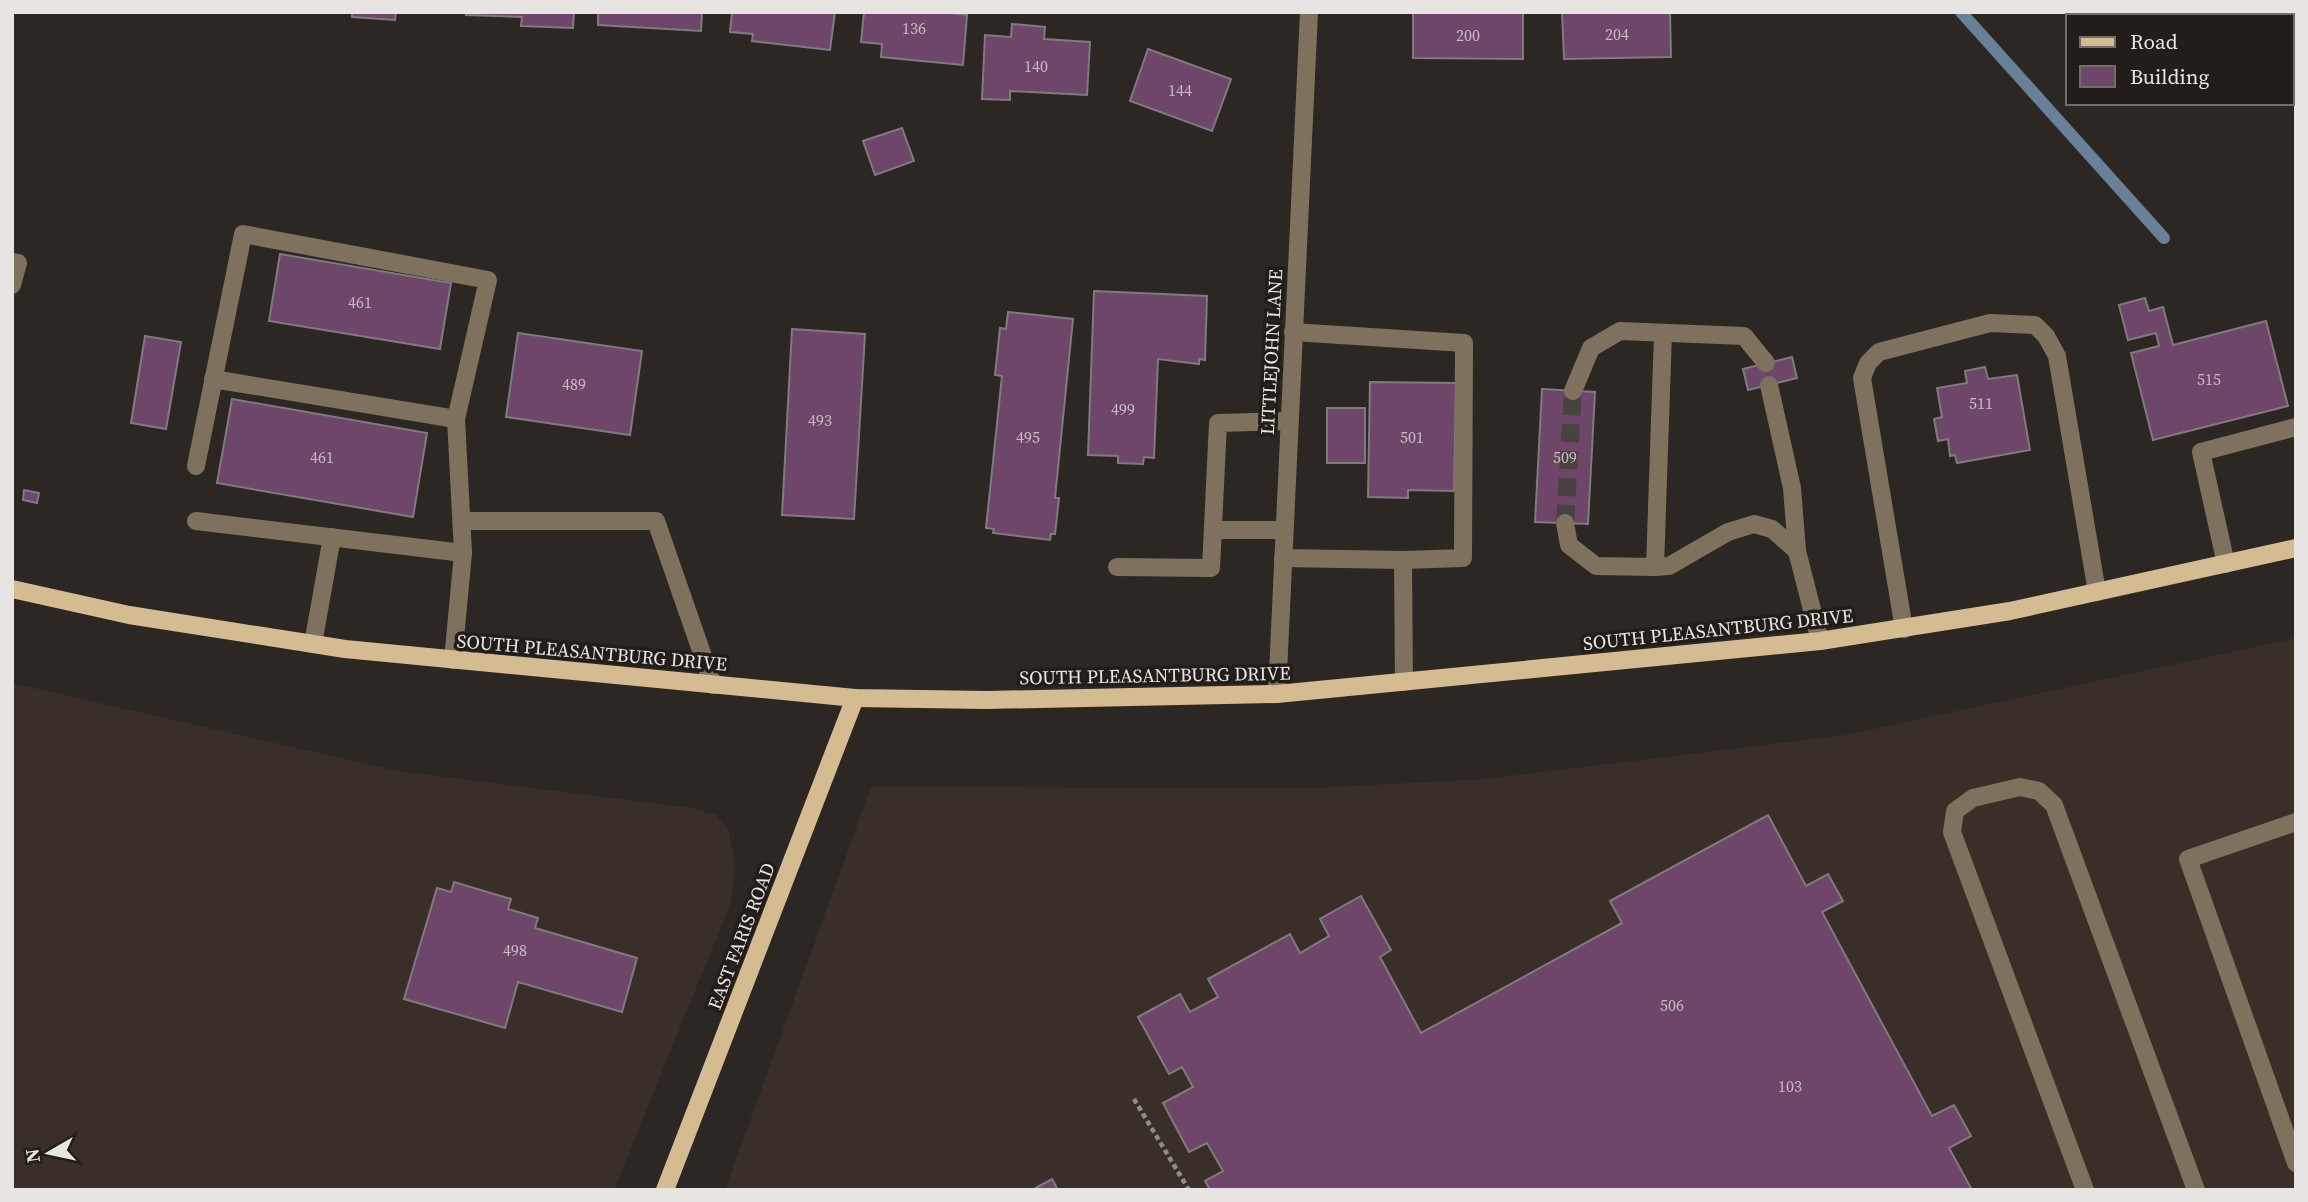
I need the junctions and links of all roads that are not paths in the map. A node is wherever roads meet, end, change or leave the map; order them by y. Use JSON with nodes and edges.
{"nodes":[{"id":1,"x":1309,"y":12,"type":"edge"},
{"id":2,"x":12,"y":262,"type":"edge"},
{"id":3,"x":12,"y":285,"type":"edge"},
{"id":4,"x":1293,"y":332,"type":"junction"},
{"id":5,"x":1663,"y":333,"type":"junction"},
{"id":6,"x":1766,"y":363,"type":"dead end"},
{"id":7,"x":213,"y":379,"type":"junction"},
{"id":8,"x":1769,"y":385,"type":"dead end"},
{"id":9,"x":1573,"y":391,"type":"tunnel mouth"},
{"id":10,"x":456,"y":419,"type":"junction"},
{"id":11,"x":1289,"y":421,"type":"junction"},
{"id":12,"x":2296,"y":426,"type":"edge"},
{"id":13,"x":196,"y":466,"type":"dead end"},
{"id":14,"x":196,"y":521,"type":"dead end"},
{"id":15,"x":461,"y":521,"type":"junction"},
{"id":16,"x":1565,"y":523,"type":"tunnel mouth"},
{"id":17,"x":1213,"y":530,"type":"junction"},
{"id":18,"x":1284,"y":530,"type":"junction"},
{"id":19,"x":332,"y":537,"type":"junction"},
{"id":20,"x":2296,"y":548,"type":"edge"},
{"id":21,"x":1797,"y":551,"type":"junction"},
{"id":22,"x":463,"y":553,"type":"junction"},
{"id":23,"x":1283,"y":558,"type":"junction"},
{"id":24,"x":1403,"y":560,"type":"junction"},
{"id":25,"x":2226,"y":564,"type":"junction"},
{"id":26,"x":1117,"y":567,"type":"dead end"},
{"id":27,"x":1655,"y":568,"type":"junction"},
{"id":28,"x":12,"y":589,"type":"edge"},
{"id":29,"x":2097,"y":592,"type":"junction"},
{"id":30,"x":1904,"y":629,"type":"junction"},
{"id":31,"x":1820,"y":641,"type":"junction"},
{"id":32,"x":313,"y":644,"type":"junction"},
{"id":33,"x":453,"y":660,"type":"junction"},
{"id":34,"x":1404,"y":682,"type":"junction"},
{"id":35,"x":713,"y":685,"type":"junction"},
{"id":36,"x":1278,"y":694,"type":"junction"},
{"id":37,"x":855,"y":698,"type":"junction"},
{"id":38,"x":2296,"y":822,"type":"edge"},
{"id":39,"x":2296,"y":1163,"type":"edge"},
{"id":40,"x":665,"y":1190,"type":"edge"},
{"id":41,"x":2085,"y":1190,"type":"edge"},
{"id":42,"x":2196,"y":1190,"type":"edge"}],
"edges":[{"from":1,"to":4,"type":"street","name":"LITTLEJOHN LANE"},
{"from":2,"to":3,"type":"street"},
{"from":4,"to":11,"type":"street","name":"LITTLEJOHN LANE"},
{"from":4,"to":24,"type":"street"},
{"from":5,"to":6,"type":"street"},
{"from":5,"to":9,"type":"street"},
{"from":5,"to":27,"type":"street"},
{"from":7,"to":10,"type":"street"},
{"from":7,"to":10,"type":"street"},
{"from":7,"to":13,"type":"street"},
{"from":8,"to":21,"type":"street"},
{"from":10,"to":15,"type":"street"},
{"from":11,"to":17,"type":"street"},
{"from":11,"to":18,"type":"street","name":"LITTLEJOHN LANE"},
{"from":12,"to":25,"type":"street"},
{"from":14,"to":19,"type":"street"},
{"from":15,"to":22,"type":"street"},
{"from":15,"to":35,"type":"street"},
{"from":16,"to":27,"type":"street"},
{"from":17,"to":18,"type":"street"},
{"from":17,"to":26,"type":"street"},
{"from":18,"to":23,"type":"street","name":"LITTLEJOHN LANE"},
{"from":19,"to":22,"type":"street"},
{"from":19,"to":32,"type":"street"},
{"from":20,"to":25,"type":"main road","name":"SOUTH PLEASANTBURG DRIVE"},
{"from":21,"to":27,"type":"street"},
{"from":21,"to":31,"type":"street"},
{"from":22,"to":33,"type":"street"},
{"from":23,"to":24,"type":"street"},
{"from":23,"to":36,"type":"street","name":"LITTLEJOHN LANE"},
{"from":24,"to":34,"type":"street"},
{"from":25,"to":29,"type":"main road","name":"SOUTH PLEASANTBURG DRIVE"},
{"from":28,"to":32,"type":"main road","name":"SOUTH PLEASANTBURG DRIVE"},
{"from":29,"to":30,"type":"main road","name":"SOUTH PLEASANTBURG DRIVE"},
{"from":29,"to":30,"type":"street"},
{"from":30,"to":31,"type":"main road","name":"SOUTH PLEASANTBURG DRIVE"},
{"from":31,"to":34,"type":"main road","name":"SOUTH PLEASANTBURG DRIVE"},
{"from":32,"to":33,"type":"main road","name":"SOUTH PLEASANTBURG DRIVE"},
{"from":33,"to":35,"type":"main road","name":"SOUTH PLEASANTBURG DRIVE"},
{"from":34,"to":36,"type":"main road","name":"SOUTH PLEASANTBURG DRIVE"},
{"from":35,"to":37,"type":"main road","name":"SOUTH PLEASANTBURG DRIVE"},
{"from":36,"to":37,"type":"main road","name":"SOUTH PLEASANTBURG DRIVE"},
{"from":37,"to":40,"type":"main road","name":"EAST FARIS ROAD"},
{"from":38,"to":39,"type":"street"},
{"from":41,"to":42,"type":"street"}]}
